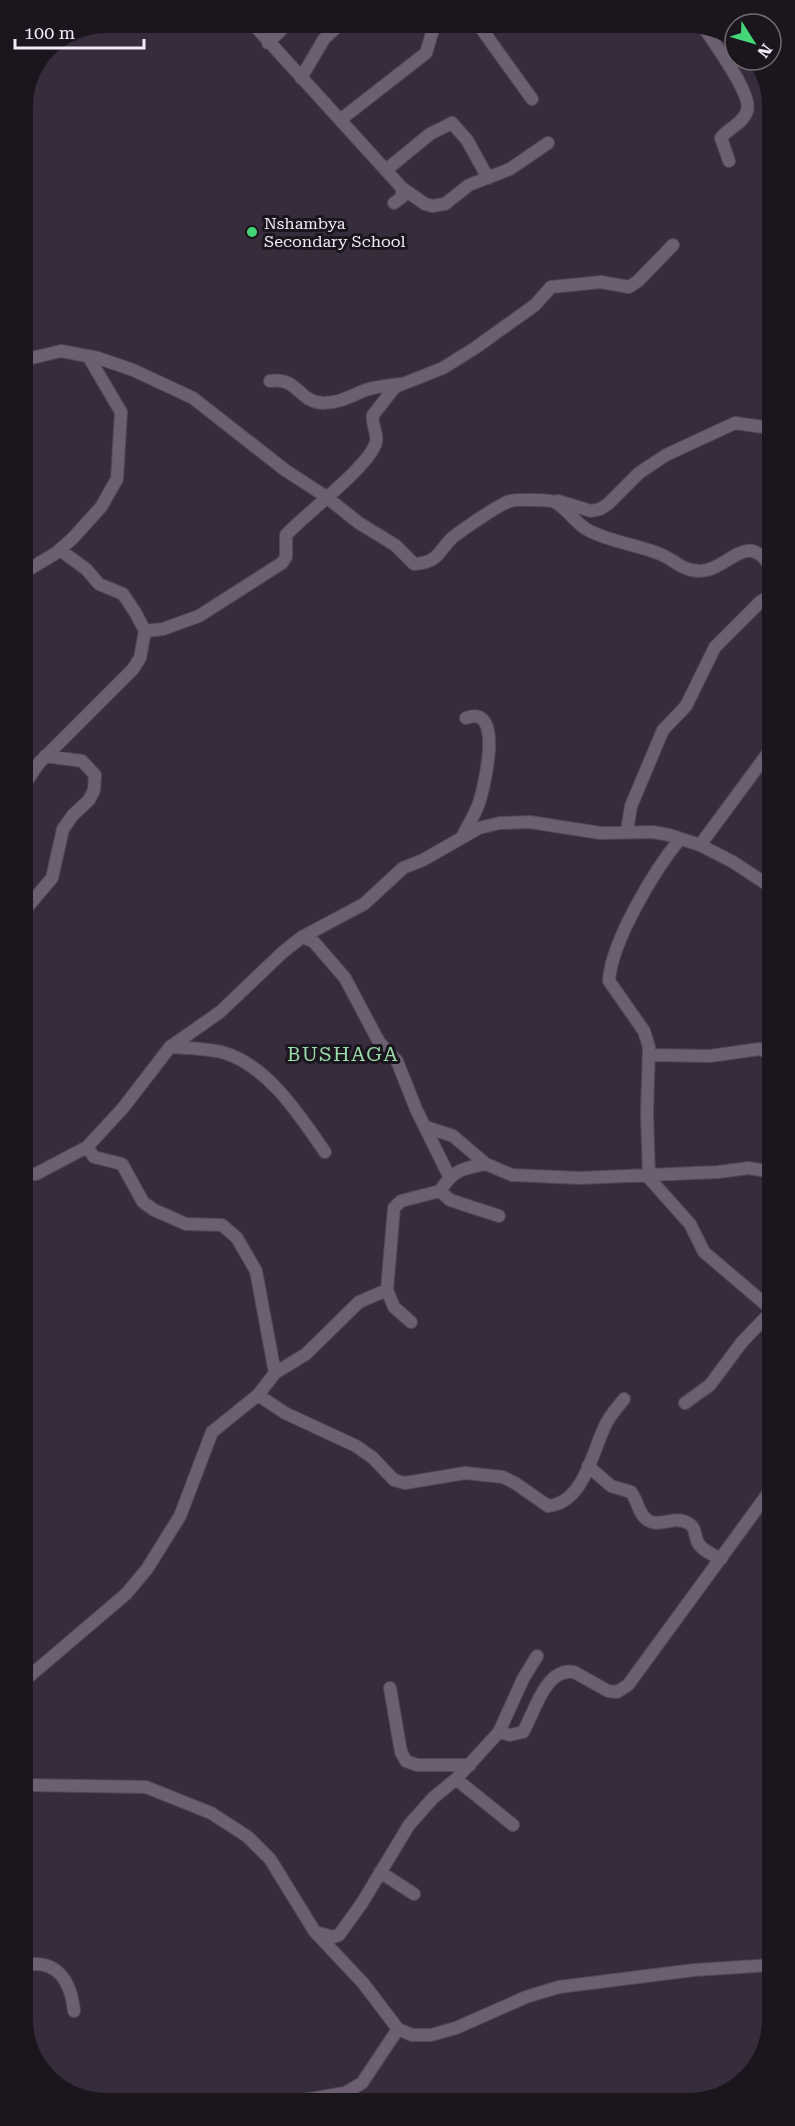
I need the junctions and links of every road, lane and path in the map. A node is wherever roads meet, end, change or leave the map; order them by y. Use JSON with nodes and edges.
{"nodes":[{"id":1,"x":260,"y":33,"type":"edge"},
{"id":2,"x":278,"y":33,"type":"edge"},
{"id":3,"x":330,"y":33,"type":"edge"},
{"id":4,"x":432,"y":33,"type":"edge"},
{"id":5,"x":484,"y":33,"type":"edge"},
{"id":6,"x":709,"y":36,"type":"edge"},
{"id":7,"x":268,"y":43,"type":"junction"},
{"id":8,"x":301,"y":78,"type":"junction"},
{"id":9,"x":532,"y":99,"type":"dead end"},
{"id":10,"x":340,"y":120,"type":"junction"},
{"id":11,"x":548,"y":143,"type":"dead end"},
{"id":12,"x":729,"y":161,"type":"dead end"},
{"id":13,"x":386,"y":170,"type":"junction"},
{"id":14,"x":488,"y":178,"type":"junction"},
{"id":15,"x":402,"y":188,"type":"junction"},
{"id":16,"x":394,"y":203,"type":"dead end"},
{"id":17,"x":673,"y":245,"type":"dead end"},
{"id":18,"x":88,"y":356,"type":"junction"},
{"id":19,"x":33,"y":358,"type":"edge"},
{"id":20,"x":270,"y":381,"type":"dead end"},
{"id":21,"x":401,"y":384,"type":"junction"},
{"id":22,"x":762,"y":427,"type":"edge"},
{"id":23,"x":325,"y":496,"type":"junction"},
{"id":24,"x":554,"y":501,"type":"junction"},
{"id":25,"x":60,"y":549,"type":"junction"},
{"id":26,"x":762,"y":558,"type":"edge"},
{"id":27,"x":33,"y":567,"type":"edge"},
{"id":28,"x":762,"y":600,"type":"edge"},
{"id":29,"x":145,"y":631,"type":"junction"},
{"id":30,"x":466,"y":718,"type":"dead end"},
{"id":31,"x":45,"y":756,"type":"junction"},
{"id":32,"x":762,"y":761,"type":"edge"},
{"id":33,"x":33,"y":773,"type":"edge"},
{"id":34,"x":627,"y":831,"type":"junction"},
{"id":35,"x":462,"y":837,"type":"junction"},
{"id":36,"x":680,"y":838,"type":"junction"},
{"id":37,"x":700,"y":845,"type":"junction"},
{"id":38,"x":762,"y":882,"type":"edge"},
{"id":39,"x":33,"y":900,"type":"edge"},
{"id":40,"x":302,"y":937,"type":"junction"},
{"id":41,"x":170,"y":1047,"type":"junction"},
{"id":42,"x":762,"y":1050,"type":"edge"},
{"id":43,"x":651,"y":1055,"type":"junction"},
{"id":44,"x":426,"y":1127,"type":"junction"},
{"id":45,"x":87,"y":1147,"type":"junction"},
{"id":46,"x":325,"y":1152,"type":"dead end"},
{"id":47,"x":486,"y":1164,"type":"junction"},
{"id":48,"x":762,"y":1169,"type":"edge"},
{"id":49,"x":33,"y":1174,"type":"edge"},
{"id":50,"x":648,"y":1174,"type":"junction"},
{"id":51,"x":449,"y":1176,"type":"junction"},
{"id":52,"x":440,"y":1191,"type":"junction"},
{"id":53,"x":499,"y":1216,"type":"dead end"},
{"id":54,"x":387,"y":1290,"type":"junction"},
{"id":55,"x":762,"y":1302,"type":"edge"},
{"id":56,"x":762,"y":1320,"type":"edge"},
{"id":57,"x":411,"y":1322,"type":"dead end"},
{"id":58,"x":275,"y":1373,"type":"junction"},
{"id":59,"x":258,"y":1395,"type":"junction"},
{"id":60,"x":624,"y":1400,"type":"dead end"},
{"id":61,"x":685,"y":1403,"type":"dead end"},
{"id":62,"x":588,"y":1466,"type":"junction"},
{"id":63,"x":762,"y":1502,"type":"edge"},
{"id":64,"x":721,"y":1559,"type":"junction"},
{"id":65,"x":537,"y":1656,"type":"dead end"},
{"id":66,"x":33,"y":1673,"type":"edge"},
{"id":67,"x":390,"y":1688,"type":"dead end"},
{"id":68,"x":499,"y":1732,"type":"junction"},
{"id":69,"x":470,"y":1765,"type":"junction"},
{"id":70,"x":456,"y":1779,"type":"junction"},
{"id":71,"x":33,"y":1785,"type":"edge"},
{"id":72,"x":513,"y":1825,"type":"dead end"},
{"id":73,"x":380,"y":1872,"type":"junction"},
{"id":74,"x":414,"y":1894,"type":"dead end"},
{"id":75,"x":315,"y":1932,"type":"junction"},
{"id":76,"x":33,"y":1964,"type":"edge"},
{"id":77,"x":762,"y":1966,"type":"edge"},
{"id":78,"x":74,"y":2011,"type":"dead end"},
{"id":79,"x":398,"y":2029,"type":"junction"},
{"id":80,"x":345,"y":2093,"type":"edge"}],
"edges":[{"from":1,"to":7,"type":"street"},
{"from":2,"to":7,"type":"street"},
{"from":3,"to":8,"type":"street"},
{"from":4,"to":10,"type":"street"},
{"from":5,"to":9,"type":"street"},
{"from":6,"to":12,"type":"street"},
{"from":7,"to":8,"type":"street"},
{"from":8,"to":10,"type":"street"},
{"from":10,"to":13,"type":"street"},
{"from":11,"to":14,"type":"street"},
{"from":13,"to":14,"type":"street"},
{"from":13,"to":15,"type":"street"},
{"from":14,"to":15,"type":"street"},
{"from":15,"to":16,"type":"street"},
{"from":17,"to":21,"type":"street"},
{"from":18,"to":19,"type":"street"},
{"from":18,"to":23,"type":"street"},
{"from":18,"to":25,"type":"street"},
{"from":20,"to":21,"type":"street"},
{"from":21,"to":23,"type":"street"},
{"from":22,"to":24,"type":"street"},
{"from":23,"to":24,"type":"street"},
{"from":23,"to":29,"type":"street"},
{"from":24,"to":26,"type":"street"},
{"from":25,"to":27,"type":"street"},
{"from":25,"to":29,"type":"street"},
{"from":28,"to":34,"type":"street"},
{"from":29,"to":31,"type":"street"},
{"from":30,"to":35,"type":"street"},
{"from":31,"to":33,"type":"street"},
{"from":31,"to":39,"type":"street"},
{"from":32,"to":37,"type":"street"},
{"from":34,"to":35,"type":"street"},
{"from":34,"to":36,"type":"street"},
{"from":35,"to":40,"type":"street"},
{"from":36,"to":37,"type":"street"},
{"from":36,"to":43,"type":"street"},
{"from":37,"to":38,"type":"street"},
{"from":40,"to":41,"type":"street"},
{"from":40,"to":44,"type":"street"},
{"from":41,"to":45,"type":"street"},
{"from":41,"to":46,"type":"street"},
{"from":42,"to":43,"type":"street"},
{"from":43,"to":50,"type":"street"},
{"from":44,"to":47,"type":"street"},
{"from":44,"to":51,"type":"street"},
{"from":45,"to":49,"type":"street"},
{"from":45,"to":58,"type":"street"},
{"from":47,"to":50,"type":"street"},
{"from":47,"to":51,"type":"street"},
{"from":48,"to":50,"type":"street"},
{"from":50,"to":55,"type":"street"},
{"from":51,"to":52,"type":"street"},
{"from":52,"to":53,"type":"street"},
{"from":52,"to":54,"type":"street"},
{"from":54,"to":57,"type":"street"},
{"from":54,"to":58,"type":"street"},
{"from":56,"to":61,"type":"street"},
{"from":58,"to":59,"type":"street"},
{"from":59,"to":62,"type":"street"},
{"from":59,"to":66,"type":"street"},
{"from":60,"to":62,"type":"street"},
{"from":62,"to":64,"type":"street"},
{"from":63,"to":64,"type":"street"},
{"from":64,"to":68,"type":"street"},
{"from":65,"to":68,"type":"street"},
{"from":67,"to":69,"type":"street"},
{"from":68,"to":69,"type":"street"},
{"from":69,"to":70,"type":"street"},
{"from":70,"to":72,"type":"street"},
{"from":70,"to":73,"type":"street"},
{"from":71,"to":75,"type":"street"},
{"from":73,"to":74,"type":"street"},
{"from":73,"to":75,"type":"street"},
{"from":75,"to":79,"type":"street"},
{"from":76,"to":78,"type":"street"},
{"from":77,"to":79,"type":"street"},
{"from":79,"to":80,"type":"street"}]}
